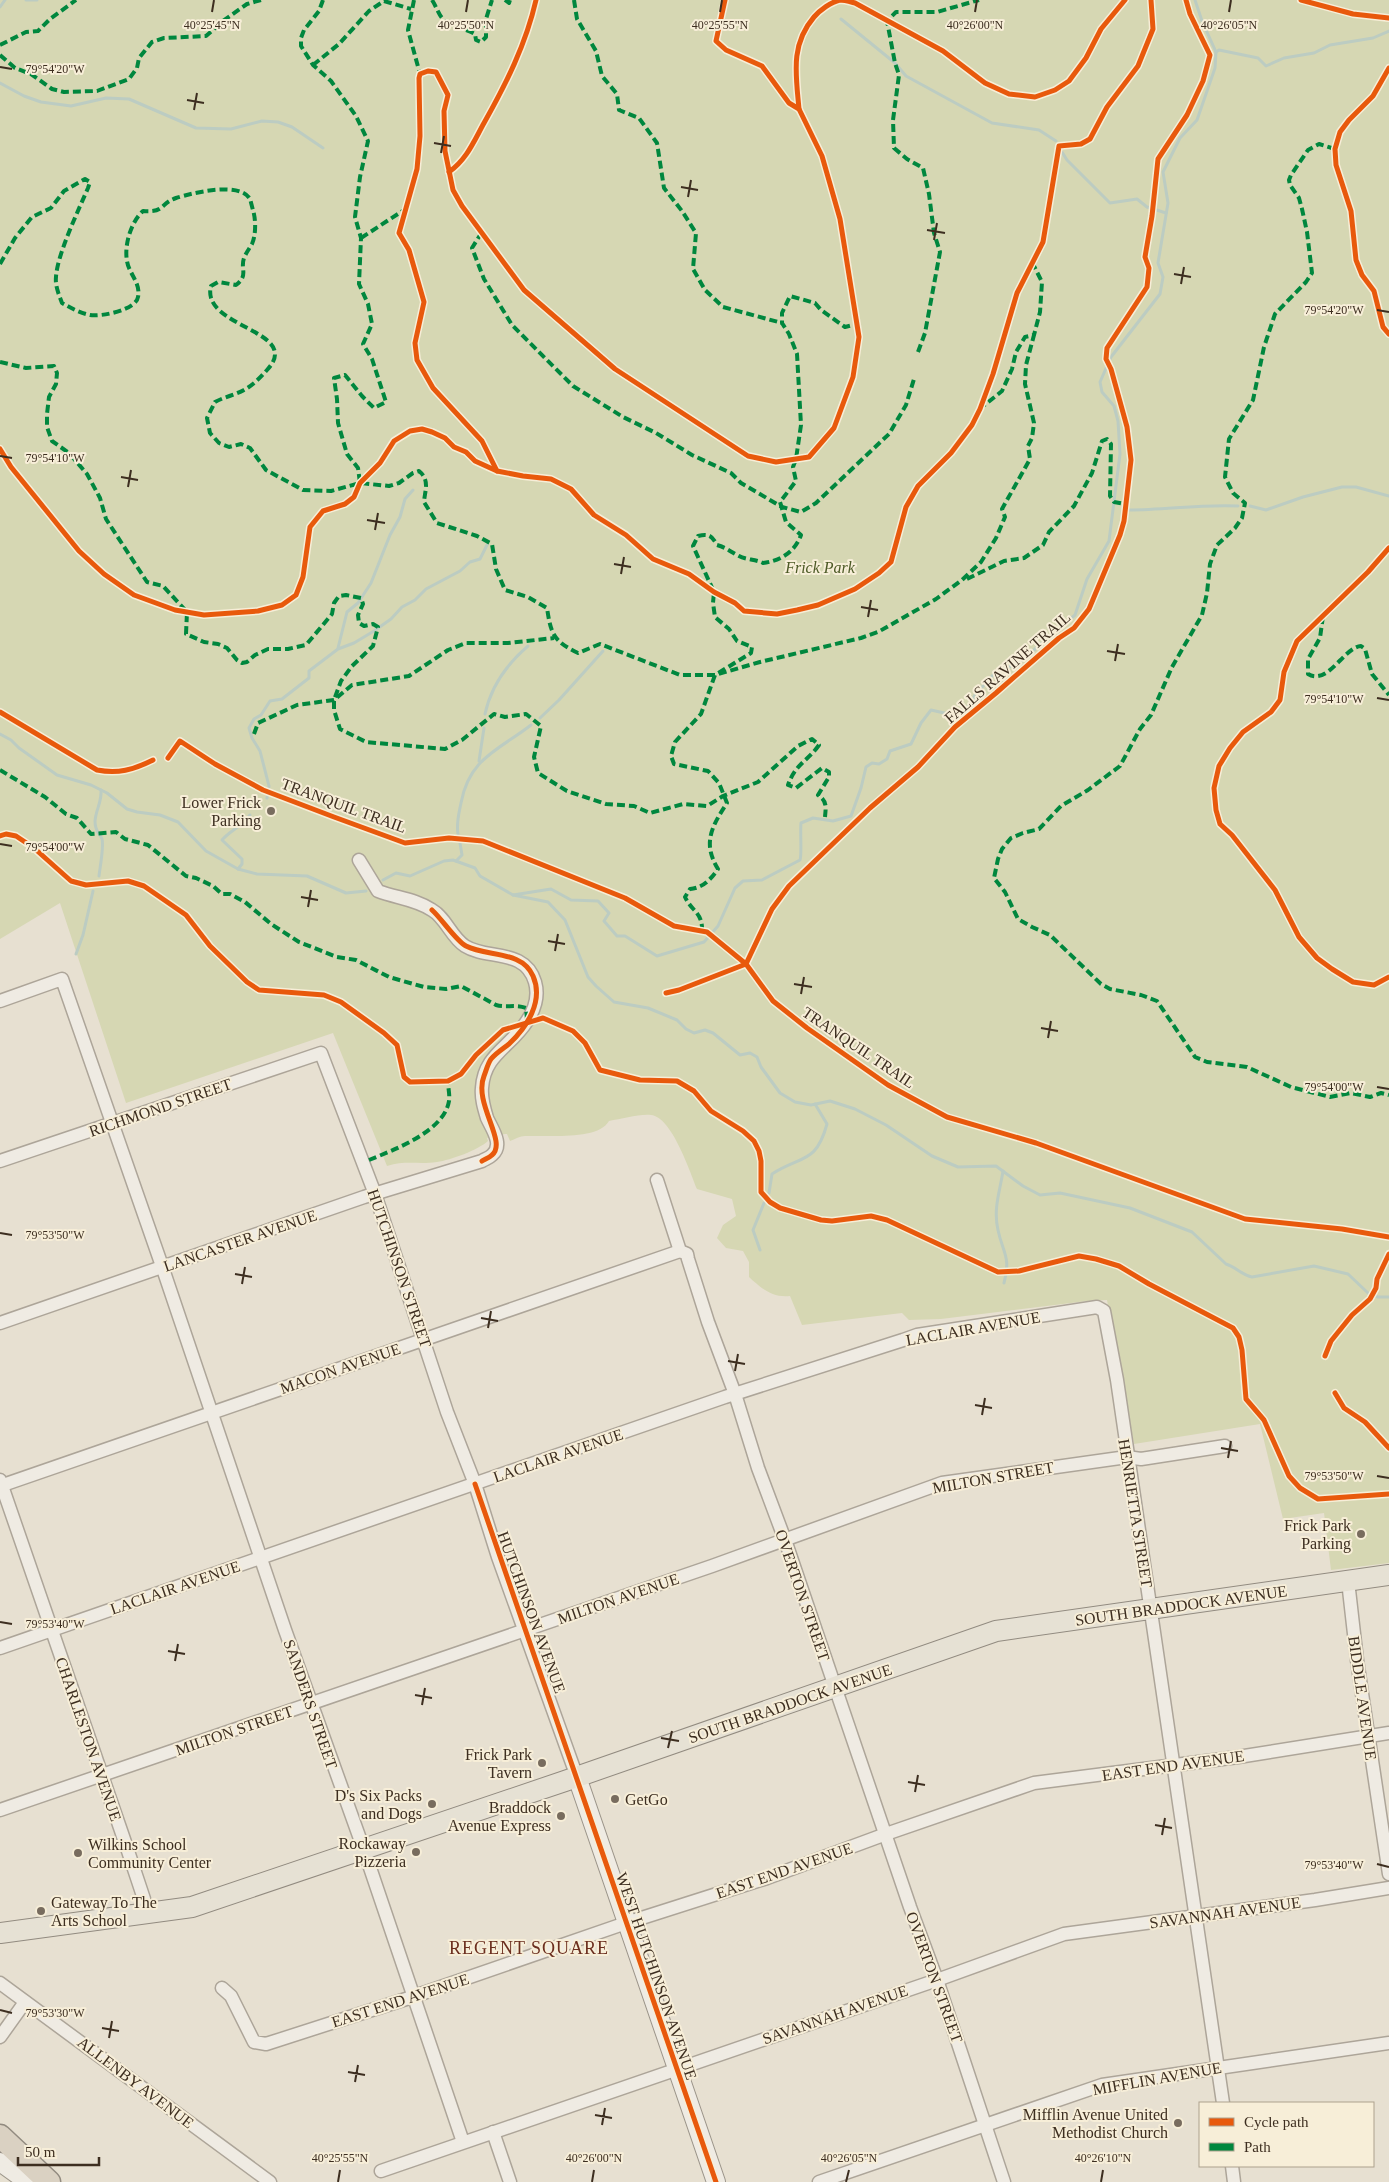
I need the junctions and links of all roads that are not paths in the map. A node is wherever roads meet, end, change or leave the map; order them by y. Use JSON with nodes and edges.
{"nodes":[{"id":1,"x":360,"y":860,"type":"dead end"},
{"id":2,"x":0,"y":1000,"type":"edge"},
{"id":3,"x":321,"y":1053,"type":"joint"},
{"id":4,"x":112,"y":1123,"type":"junction"},
{"id":5,"x":0,"y":1162,"type":"edge"},
{"id":6,"x":657,"y":1180,"type":"dead end"},
{"id":7,"x":375,"y":1194,"type":"junction"},
{"id":8,"x":687,"y":1252,"type":"junction"},
{"id":9,"x":162,"y":1266,"type":"junction"},
{"id":10,"x":1097,"y":1307,"type":"joint"},
{"id":11,"x":0,"y":1323,"type":"edge"},
{"id":12,"x":424,"y":1339,"type":"junction"},
{"id":13,"x":735,"y":1394,"type":"junction"},
{"id":14,"x":212,"y":1413,"type":"junction"},
{"id":15,"x":1225,"y":1446,"type":"dead end"},
{"id":16,"x":1127,"y":1457,"type":"junction"},
{"id":17,"x":1,"y":1484,"type":"edge"},
{"id":18,"x":475,"y":1484,"type":"junction"},
{"id":19,"x":785,"y":1540,"type":"junction"},
{"id":20,"x":261,"y":1557,"type":"junction"},
{"id":21,"x":712,"y":1566,"type":"joint"},
{"id":22,"x":1389,"y":1575,"type":"edge"},
{"id":23,"x":1348,"y":1581,"type":"junction"},
{"id":24,"x":1152,"y":1610,"type":"junction"},
{"id":25,"x":52,"y":1630,"type":"junction"},
{"id":26,"x":524,"y":1630,"type":"junction"},
{"id":27,"x":0,"y":1648,"type":"edge"},
{"id":28,"x":835,"y":1687,"type":"junction"},
{"id":29,"x":312,"y":1704,"type":"junction"},
{"id":30,"x":1389,"y":1733,"type":"edge"},
{"id":31,"x":1369,"y":1736,"type":"junction"},
{"id":32,"x":1172,"y":1765,"type":"junction"},
{"id":33,"x":102,"y":1775,"type":"junction"},
{"id":34,"x":577,"y":1777,"type":"junction"},
{"id":35,"x":0,"y":1810,"type":"edge"},
{"id":36,"x":886,"y":1834,"type":"junction"},
{"id":37,"x":364,"y":1850,"type":"junction"},
{"id":38,"x":1389,"y":1874,"type":"edge"},
{"id":39,"x":1389,"y":1888,"type":"edge"},
{"id":40,"x":145,"y":1913,"type":"junction"},
{"id":41,"x":1195,"y":1916,"type":"junction"},
{"id":42,"x":626,"y":1923,"type":"junction"},
{"id":43,"x":0,"y":1933,"type":"edge"},
{"id":44,"x":937,"y":1980,"type":"junction"},
{"id":45,"x":0,"y":1983,"type":"edge"},
{"id":46,"x":222,"y":1988,"type":"dead end"},
{"id":47,"x":414,"y":1996,"type":"junction"},
{"id":48,"x":26,"y":2002,"type":"junction"},
{"id":49,"x":0,"y":2037,"type":"edge"},
{"id":50,"x":1389,"y":2043,"type":"edge"},
{"id":51,"x":1218,"y":2068,"type":"junction"},
{"id":52,"x":676,"y":2069,"type":"junction"},
{"id":53,"x":1223,"y":2102,"type":"edge"},
{"id":54,"x":985,"y":2124,"type":"junction"},
{"id":55,"x":493,"y":2132,"type":"junction"},
{"id":56,"x":0,"y":2136,"type":"edge"},
{"id":57,"x":463,"y":2142,"type":"junction"},
{"id":58,"x":0,"y":2162,"type":"edge"},
{"id":59,"x":1232,"y":2167,"type":"edge"},
{"id":60,"x":381,"y":2171,"type":"dead end"},
{"id":61,"x":28,"y":2182,"type":"edge"},
{"id":62,"x":49,"y":2182,"type":"edge"},
{"id":63,"x":270,"y":2182,"type":"edge"},
{"id":64,"x":510,"y":2182,"type":"edge"},
{"id":65,"x":716,"y":2182,"type":"edge"},
{"id":66,"x":819,"y":2182,"type":"edge"},
{"id":67,"x":1004,"y":2182,"type":"edge"},
{"id":68,"x":1234,"y":2182,"type":"edge"}],
"edges":[{"from":1,"to":7,"type":"street","name":"LANCASTER AVENUE"},
{"from":2,"to":4,"type":"street","name":"SANDERS STREET"},
{"from":3,"to":4,"type":"street","name":"RICHMOND STREET"},
{"from":3,"to":7,"type":"street","name":"HUTCHINSON STREET"},
{"from":4,"to":5,"type":"street","name":"RICHMOND STREET"},
{"from":4,"to":9,"type":"street","name":"SANDERS STREET"},
{"from":6,"to":8,"type":"street","name":"OVERTON STREET"},
{"from":7,"to":9,"type":"street","name":"LANCASTER AVENUE"},
{"from":7,"to":12,"type":"street","name":"HUTCHINSON STREET"},
{"from":8,"to":12,"type":"street","name":"MACON AVENUE"},
{"from":8,"to":13,"type":"street","name":"OVERTON STREET"},
{"from":9,"to":11,"type":"street","name":"LANCASTER AVENUE"},
{"from":9,"to":14,"type":"street","name":"SANDERS STREET"},
{"from":10,"to":13,"type":"street","name":"LACLAIR AVENUE"},
{"from":10,"to":16,"type":"street","name":"HENRIETTA STREET"},
{"from":12,"to":14,"type":"street","name":"MACON AVENUE"},
{"from":12,"to":18,"type":"street","name":"HUTCHINSON STREET"},
{"from":13,"to":18,"type":"street","name":"LACLAIR AVENUE"},
{"from":13,"to":19,"type":"street","name":"OVERTON STREET"},
{"from":14,"to":17,"type":"street","name":"MACON AVENUE"},
{"from":14,"to":20,"type":"street","name":"SANDERS STREET"},
{"from":15,"to":16,"type":"street","name":"MILTON STREET"},
{"from":16,"to":19,"type":"street","name":"MILTON STREET"},
{"from":16,"to":24,"type":"street","name":"HENRIETTA STREET"},
{"from":17,"to":25,"type":"street","name":"CHARLESTON AVENUE"},
{"from":18,"to":20,"type":"street","name":"LACLAIR AVENUE"},
{"from":18,"to":26,"type":"street","name":"HUTCHINSON AVENUE"},
{"from":19,"to":21,"type":"street","name":"MILTON STREET"},
{"from":19,"to":28,"type":"street","name":"OVERTON STREET"},
{"from":20,"to":25,"type":"street","name":"LACLAIR AVENUE"},
{"from":20,"to":29,"type":"street","name":"SANDERS STREET"},
{"from":21,"to":26,"type":"street","name":"MILTON AVENUE"},
{"from":22,"to":23,"type":"main road","name":"SOUTH BRADDOCK AVENUE"},
{"from":23,"to":24,"type":"main road","name":"SOUTH BRADDOCK AVENUE"},
{"from":23,"to":31,"type":"street","name":"BIDDLE AVENUE"},
{"from":24,"to":28,"type":"main road","name":"SOUTH BRADDOCK AVENUE"},
{"from":24,"to":32,"type":"street","name":"HENRIETTA STREET"},
{"from":25,"to":27,"type":"street","name":"LACLAIR AVENUE"},
{"from":25,"to":33,"type":"street","name":"CHARLESTON AVENUE"},
{"from":26,"to":29,"type":"street","name":"MILTON STREET"},
{"from":26,"to":34,"type":"street","name":"HUTCHINSON AVENUE"},
{"from":28,"to":34,"type":"main road","name":"SOUTH BRADDOCK AVENUE"},
{"from":28,"to":36,"type":"street","name":"OVERTON STREET"},
{"from":29,"to":33,"type":"street","name":"MILTON STREET"},
{"from":29,"to":37,"type":"street","name":"SANDERS STREET"},
{"from":30,"to":31,"type":"street","name":"EAST END AVENUE"},
{"from":31,"to":32,"type":"street","name":"EAST END AVENUE"},
{"from":31,"to":38,"type":"street","name":"BIDDLE AVENUE"},
{"from":32,"to":36,"type":"street","name":"EAST END AVENUE"},
{"from":32,"to":41,"type":"street","name":"HENRIETTA STREET"},
{"from":33,"to":35,"type":"street","name":"MILTON STREET"},
{"from":33,"to":40,"type":"street","name":"CHARLESTON AVENUE"},
{"from":34,"to":37,"type":"main road","name":"SOUTH BRADDOCK AVENUE"},
{"from":34,"to":42,"type":"street","name":"WEST HUTCHINSON AVENUE"},
{"from":36,"to":42,"type":"street","name":"EAST END AVENUE"},
{"from":36,"to":44,"type":"street","name":"OVERTON STREET"},
{"from":37,"to":40,"type":"main road","name":"SOUTH BRADDOCK AVENUE"},
{"from":37,"to":47,"type":"street","name":"SANDERS STREET"},
{"from":39,"to":41,"type":"street","name":"SAVANNAH AVENUE"},
{"from":40,"to":43,"type":"main road","name":"SOUTH BRADDOCK AVENUE"},
{"from":41,"to":44,"type":"street","name":"SAVANNAH AVENUE"},
{"from":41,"to":51,"type":"street","name":"HENRIETTA STREET"},
{"from":42,"to":47,"type":"street","name":"EAST END AVENUE"},
{"from":42,"to":52,"type":"street","name":"WEST HUTCHINSON AVENUE"},
{"from":44,"to":52,"type":"street","name":"SAVANNAH AVENUE"},
{"from":44,"to":54,"type":"street","name":"OVERTON STREET"},
{"from":45,"to":48,"type":"street","name":"ALLENBY AVENUE"},
{"from":46,"to":47,"type":"street","name":"EAST END AVENUE"},
{"from":47,"to":57,"type":"street","name":"SANDERS STREET"},
{"from":48,"to":49,"type":"street"},
{"from":48,"to":63,"type":"street","name":"ALLENBY AVENUE"},
{"from":50,"to":51,"type":"street","name":"MIFFLIN AVENUE"},
{"from":51,"to":53,"type":"street","name":"HENRIETTA STREET"},
{"from":51,"to":54,"type":"street","name":"MIFFLIN AVENUE"},
{"from":52,"to":55,"type":"street","name":"SAVANNAH AVENUE"},
{"from":52,"to":65,"type":"street","name":"WEST HUTCHINSON AVENUE"},
{"from":54,"to":66,"type":"street","name":"MIFFLIN AVENUE"},
{"from":54,"to":67,"type":"street","name":"OVERTON STREET"},
{"from":55,"to":57,"type":"street","name":"SAVANNAH AVENUE"},
{"from":55,"to":64,"type":"street"},
{"from":56,"to":62,"type":"highway"},
{"from":57,"to":60,"type":"street","name":"SAVANNAH AVENUE"},
{"from":58,"to":61,"type":"street"},
{"from":59,"to":68,"type":"street"}]}
